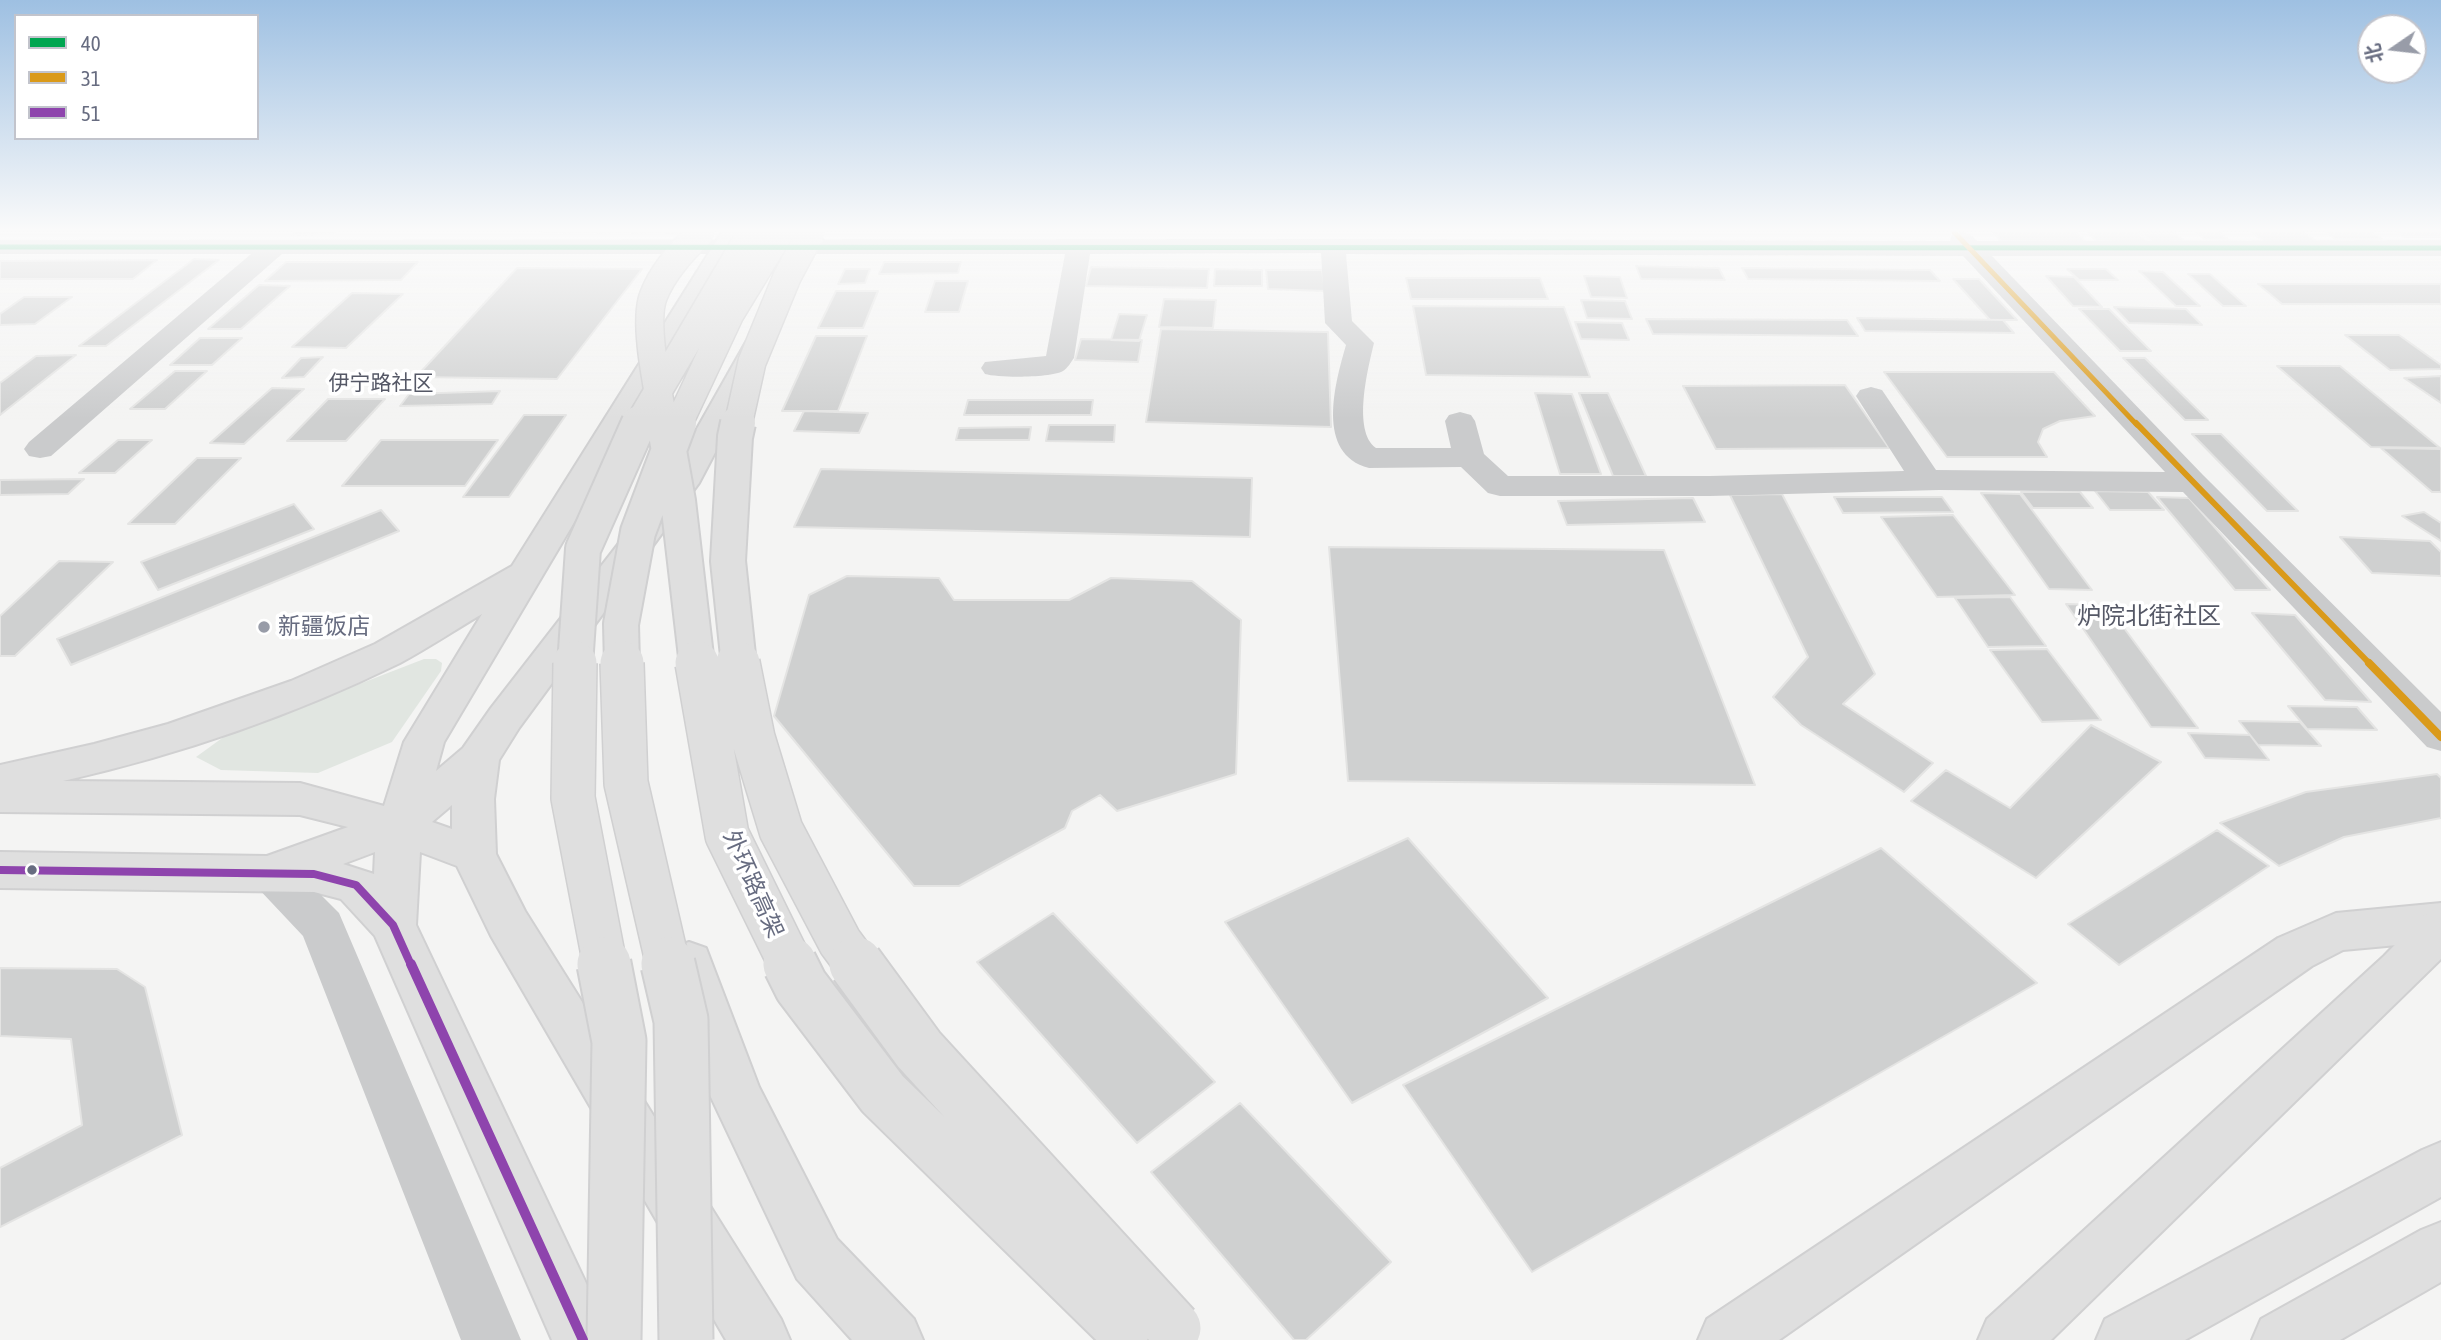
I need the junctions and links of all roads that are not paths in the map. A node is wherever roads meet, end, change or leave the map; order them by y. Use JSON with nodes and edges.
{"nodes":[{"id":1,"x":220,"y":295,"type":"edge"},
{"id":2,"x":654,"y":295,"type":"edge"},
{"id":3,"x":693,"y":295,"type":"edge"},
{"id":4,"x":700,"y":295,"type":"edge"},
{"id":5,"x":749,"y":295,"type":"edge"},
{"id":6,"x":776,"y":295,"type":"edge"},
{"id":7,"x":780,"y":295,"type":"edge"},
{"id":8,"x":1071,"y":295,"type":"edge"},
{"id":9,"x":1337,"y":295,"type":"edge"},
{"id":10,"x":2014,"y":295,"type":"edge"},
{"id":11,"x":995,"y":368,"type":"dead end"},
{"id":12,"x":1871,"y":396,"type":"dead end"},
{"id":13,"x":1460,"y":421,"type":"dead end"},
{"id":14,"x":40,"y":449,"type":"dead end"},
{"id":15,"x":1469,"y":457,"type":"junction"},
{"id":16,"x":1926,"y":480,"type":"junction"},
{"id":17,"x":2192,"y":482,"type":"junction"},
{"id":18,"x":525,"y":573,"type":"junction"},
{"id":19,"x":2441,"y":737,"type":"edge"},
{"id":20,"x":478,"y":759,"type":"junction"},
{"id":21,"x":0,"y":780,"type":"edge"},
{"id":22,"x":626,"y":783,"type":"junction"},
{"id":23,"x":0,"y":796,"type":"edge"},
{"id":24,"x":399,"y":826,"type":"junction"},
{"id":25,"x":474,"y":854,"type":"junction"},
{"id":26,"x":0,"y":870,"type":"edge"},
{"id":27,"x":293,"y":873,"type":"junction"},
{"id":28,"x":2441,"y":922,"type":"edge"},
{"id":29,"x":393,"y":925,"type":"junction"},
{"id":30,"x":2441,"y":928,"type":"edge"},
{"id":31,"x":2441,"y":1168,"type":"edge"},
{"id":32,"x":2441,"y":1250,"type":"edge"},
{"id":33,"x":491,"y":1340,"type":"edge"},
{"id":34,"x":583,"y":1340,"type":"edge"},
{"id":35,"x":614,"y":1340,"type":"edge"},
{"id":36,"x":686,"y":1340,"type":"edge"},
{"id":37,"x":760,"y":1340,"type":"edge"},
{"id":38,"x":893,"y":1340,"type":"edge"},
{"id":39,"x":1130,"y":1340,"type":"edge"},
{"id":40,"x":1185,"y":1340,"type":"edge"},
{"id":41,"x":1728,"y":1340,"type":"edge"},
{"id":42,"x":2008,"y":1340,"type":"edge"},
{"id":43,"x":2126,"y":1340,"type":"edge"},
{"id":44,"x":2282,"y":1340,"type":"edge"}],
"edges":[{"from":1,"to":14,"type":"street"},
{"from":2,"to":39,"type":"main road","name":"外环路高架","bridge":true},
{"from":3,"to":18,"type":"main road"},
{"from":4,"to":35,"type":"main road","bridge":true},
{"from":5,"to":22,"type":"main road","bridge":true},
{"from":6,"to":20,"type":"main road"},
{"from":7,"to":40,"type":"main road","name":"外环路高架","bridge":true},
{"from":8,"to":11,"type":"street"},
{"from":9,"to":15,"type":"street"},
{"from":10,"to":17,"type":"street"},
{"from":12,"to":16,"type":"street"},
{"from":13,"to":15,"type":"street"},
{"from":15,"to":16,"type":"street"},
{"from":16,"to":17,"type":"street"},
{"from":17,"to":19,"type":"street"},
{"from":18,"to":21,"type":"main road"},
{"from":18,"to":24,"type":"main road"},
{"from":20,"to":24,"type":"main road"},
{"from":20,"to":25,"type":"main road"},
{"from":22,"to":36,"type":"main road","bridge":true},
{"from":22,"to":38,"type":"main road","bridge":true},
{"from":23,"to":24,"type":"main road"},
{"from":24,"to":25,"type":"main road"},
{"from":24,"to":27,"type":"main road"},
{"from":24,"to":29,"type":"main road"},
{"from":25,"to":37,"type":"main road"},
{"from":26,"to":27,"type":"main road"},
{"from":27,"to":29,"type":"main road"},
{"from":27,"to":33,"type":"street"},
{"from":28,"to":41,"type":"main road"},
{"from":29,"to":34,"type":"main road"},
{"from":30,"to":42,"type":"main road"},
{"from":31,"to":43,"type":"main road"},
{"from":32,"to":44,"type":"main road"}]}
